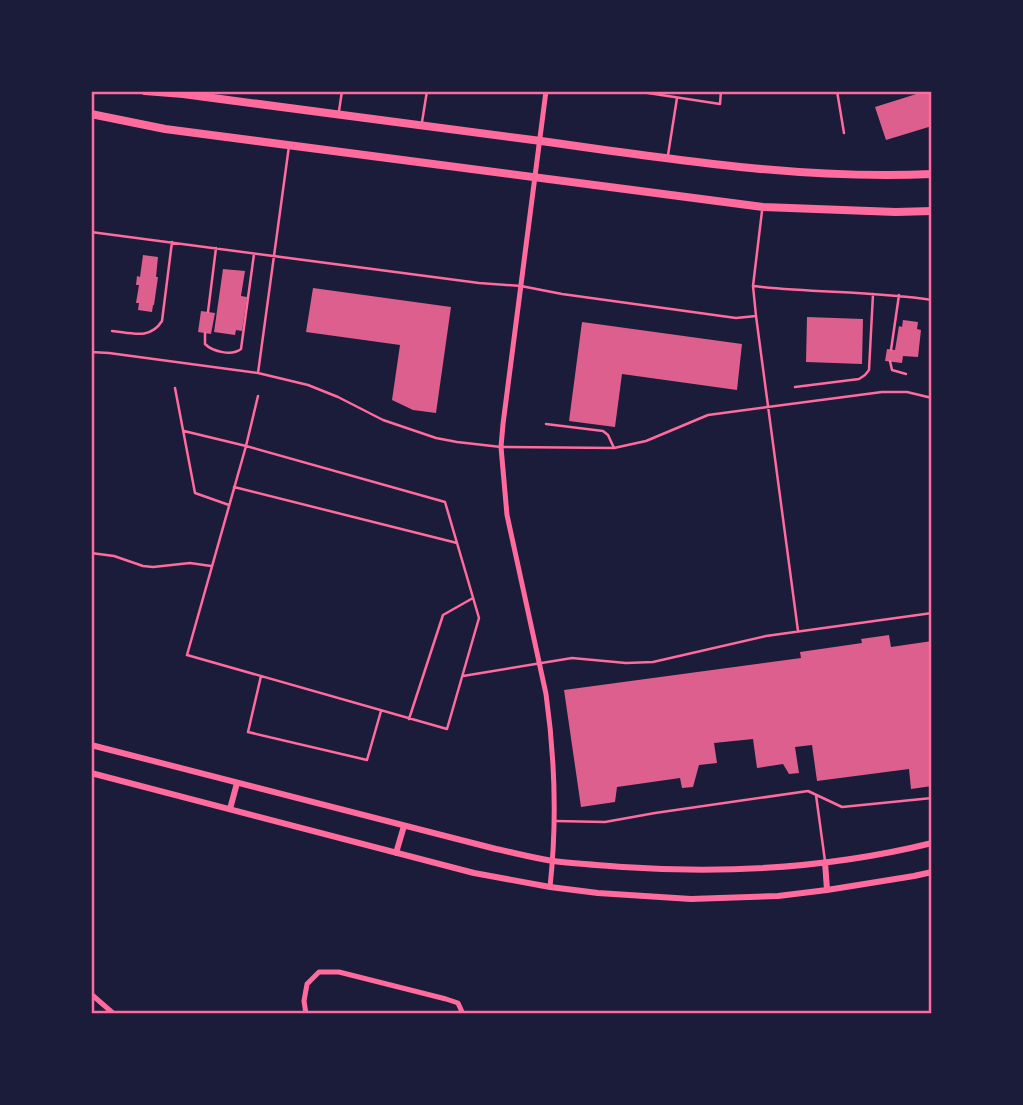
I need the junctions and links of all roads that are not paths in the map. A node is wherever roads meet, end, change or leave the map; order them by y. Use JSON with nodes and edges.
{"nodes":[{"id":1,"x":145,"y":91,"type":"edge"},
{"id":2,"x":342,"y":91,"type":"edge"},
{"id":3,"x":427,"y":91,"type":"edge"},
{"id":4,"x":546,"y":91,"type":"edge"},
{"id":5,"x":635,"y":91,"type":"edge"},
{"id":6,"x":721,"y":91,"type":"edge"},
{"id":7,"x":838,"y":91,"type":"edge"},
{"id":8,"x":677,"y":98,"type":"junction"},
{"id":9,"x":91,"y":114,"type":"edge"},
{"id":10,"x":338,"y":114,"type":"junction"},
{"id":11,"x":422,"y":125,"type":"junction"},
{"id":12,"x":844,"y":133,"type":"dead end"},
{"id":13,"x":539,"y":141,"type":"junction"},
{"id":14,"x":289,"y":146,"type":"junction"},
{"id":15,"x":667,"y":159,"type":"junction"},
{"id":16,"x":932,"y":174,"type":"edge"},
{"id":17,"x":534,"y":178,"type":"junction"},
{"id":18,"x":763,"y":207,"type":"junction"},
{"id":19,"x":932,"y":211,"type":"edge"},
{"id":20,"x":91,"y":232,"type":"edge"},
{"id":21,"x":172,"y":242,"type":"junction"},
{"id":22,"x":216,"y":248,"type":"junction"},
{"id":23,"x":254,"y":254,"type":"junction"},
{"id":24,"x":274,"y":257,"type":"junction"},
{"id":25,"x":521,"y":286,"type":"junction"},
{"id":26,"x":753,"y":286,"type":"junction"},
{"id":27,"x":873,"y":294,"type":"junction"},
{"id":28,"x":899,"y":295,"type":"junction"},
{"id":29,"x":932,"y":300,"type":"edge"},
{"id":30,"x":208,"y":312,"type":"dead end"},
{"id":31,"x":756,"y":316,"type":"junction"},
{"id":32,"x":112,"y":331,"type":"dead end"},
{"id":33,"x":205,"y":333,"type":"dead end"},
{"id":34,"x":891,"y":350,"type":"dead end"},
{"id":35,"x":91,"y":352,"type":"edge"},
{"id":36,"x":890,"y":361,"type":"dead end"},
{"id":37,"x":258,"y":373,"type":"junction"},
{"id":38,"x":906,"y":374,"type":"dead end"},
{"id":39,"x":795,"y":387,"type":"dead end"},
{"id":40,"x":175,"y":388,"type":"dead end"},
{"id":41,"x":258,"y":396,"type":"dead end"},
{"id":42,"x":932,"y":398,"type":"edge"},
{"id":43,"x":768,"y":407,"type":"junction"},
{"id":44,"x":546,"y":424,"type":"dead end"},
{"id":45,"x":184,"y":431,"type":"junction"},
{"id":46,"x":246,"y":446,"type":"junction"},
{"id":47,"x":501,"y":447,"type":"junction"},
{"id":48,"x":614,"y":448,"type":"junction"},
{"id":49,"x":234,"y":487,"type":"junction"},
{"id":50,"x":229,"y":505,"type":"junction"},
{"id":51,"x":457,"y":543,"type":"junction"},
{"id":52,"x":91,"y":553,"type":"edge"},
{"id":53,"x":212,"y":566,"type":"junction"},
{"id":54,"x":473,"y":598,"type":"junction"},
{"id":55,"x":932,"y":613,"type":"edge"},
{"id":56,"x":798,"y":632,"type":"junction"},
{"id":57,"x":540,"y":664,"type":"junction"},
{"id":58,"x":261,"y":676,"type":"junction"},
{"id":59,"x":463,"y":676,"type":"junction"},
{"id":60,"x":381,"y":710,"type":"junction"},
{"id":61,"x":409,"y":719,"type":"junction"},
{"id":62,"x":91,"y":745,"type":"edge"},
{"id":63,"x":91,"y":773,"type":"edge"},
{"id":64,"x":237,"y":783,"type":"junction"},
{"id":65,"x":816,"y":795,"type":"junction"},
{"id":66,"x":932,"y":798,"type":"edge"},
{"id":67,"x":230,"y":809,"type":"junction"},
{"id":68,"x":555,"y":821,"type":"junction"},
{"id":69,"x":404,"y":826,"type":"junction"},
{"id":70,"x":932,"y":843,"type":"edge"},
{"id":71,"x":396,"y":853,"type":"junction"},
{"id":72,"x":553,"y":861,"type":"junction"},
{"id":73,"x":825,"y":862,"type":"junction"},
{"id":74,"x":932,"y":872,"type":"edge"},
{"id":75,"x":550,"y":887,"type":"junction"},
{"id":76,"x":827,"y":890,"type":"junction"},
{"id":77,"x":91,"y":995,"type":"edge"},
{"id":78,"x":114,"y":1014,"type":"edge"},
{"id":79,"x":306,"y":1014,"type":"edge"},
{"id":80,"x":463,"y":1014,"type":"edge"}],
"edges":[{"from":1,"to":10,"type":"main road"},
{"from":2,"to":10,"type":"lane"},
{"from":3,"to":11,"type":"lane"},
{"from":4,"to":13,"type":"street"},
{"from":5,"to":8,"type":"lane"},
{"from":6,"to":8,"type":"lane"},
{"from":7,"to":12,"type":"lane"},
{"from":8,"to":15,"type":"lane"},
{"from":9,"to":14,"type":"main road"},
{"from":10,"to":11,"type":"main road"},
{"from":11,"to":13,"type":"main road"},
{"from":13,"to":15,"type":"main road"},
{"from":13,"to":17,"type":"street"},
{"from":14,"to":17,"type":"main road"},
{"from":14,"to":24,"type":"lane"},
{"from":15,"to":16,"type":"main road"},
{"from":17,"to":18,"type":"main road"},
{"from":17,"to":25,"type":"street"},
{"from":18,"to":19,"type":"main road"},
{"from":18,"to":26,"type":"lane"},
{"from":20,"to":21,"type":"lane"},
{"from":21,"to":22,"type":"lane"},
{"from":21,"to":32,"type":"lane"},
{"from":22,"to":23,"type":"lane"},
{"from":22,"to":30,"type":"lane"},
{"from":23,"to":24,"type":"lane"},
{"from":23,"to":33,"type":"lane"},
{"from":24,"to":25,"type":"lane"},
{"from":24,"to":37,"type":"lane"},
{"from":25,"to":31,"type":"lane"},
{"from":25,"to":47,"type":"street"},
{"from":26,"to":27,"type":"lane"},
{"from":26,"to":31,"type":"lane"},
{"from":27,"to":28,"type":"lane"},
{"from":27,"to":39,"type":"lane"},
{"from":28,"to":29,"type":"lane"},
{"from":28,"to":34,"type":"lane"},
{"from":31,"to":43,"type":"lane"},
{"from":35,"to":37,"type":"lane"},
{"from":36,"to":38,"type":"lane"},
{"from":37,"to":47,"type":"lane"},
{"from":40,"to":45,"type":"lane"},
{"from":41,"to":46,"type":"lane"},
{"from":42,"to":43,"type":"lane"},
{"from":43,"to":48,"type":"lane"},
{"from":43,"to":56,"type":"lane"},
{"from":44,"to":48,"type":"lane"},
{"from":45,"to":46,"type":"lane"},
{"from":45,"to":50,"type":"lane"},
{"from":46,"to":49,"type":"lane"},
{"from":46,"to":51,"type":"lane"},
{"from":47,"to":48,"type":"lane"},
{"from":47,"to":57,"type":"street"},
{"from":49,"to":50,"type":"lane"},
{"from":49,"to":51,"type":"lane"},
{"from":50,"to":53,"type":"lane"},
{"from":51,"to":54,"type":"lane"},
{"from":52,"to":53,"type":"lane"},
{"from":53,"to":58,"type":"lane"},
{"from":54,"to":59,"type":"lane"},
{"from":54,"to":61,"type":"lane"},
{"from":55,"to":56,"type":"lane"},
{"from":56,"to":57,"type":"lane"},
{"from":57,"to":59,"type":"lane"},
{"from":57,"to":68,"type":"street"},
{"from":58,"to":60,"type":"lane"},
{"from":58,"to":60,"type":"lane"},
{"from":59,"to":61,"type":"lane"},
{"from":60,"to":61,"type":"lane"},
{"from":62,"to":64,"type":"street"},
{"from":63,"to":67,"type":"street"},
{"from":64,"to":67,"type":"street"},
{"from":64,"to":69,"type":"street"},
{"from":65,"to":66,"type":"lane"},
{"from":65,"to":68,"type":"lane"},
{"from":65,"to":73,"type":"lane"},
{"from":67,"to":71,"type":"street"},
{"from":68,"to":72,"type":"street"},
{"from":69,"to":71,"type":"street"},
{"from":69,"to":72,"type":"street"},
{"from":70,"to":73,"type":"street"},
{"from":71,"to":75,"type":"street"},
{"from":72,"to":73,"type":"street"},
{"from":72,"to":75,"type":"street"},
{"from":73,"to":76,"type":"street"},
{"from":74,"to":76,"type":"street"},
{"from":75,"to":76,"type":"street"},
{"from":77,"to":78,"type":"street"},
{"from":79,"to":80,"type":"street"}]}
